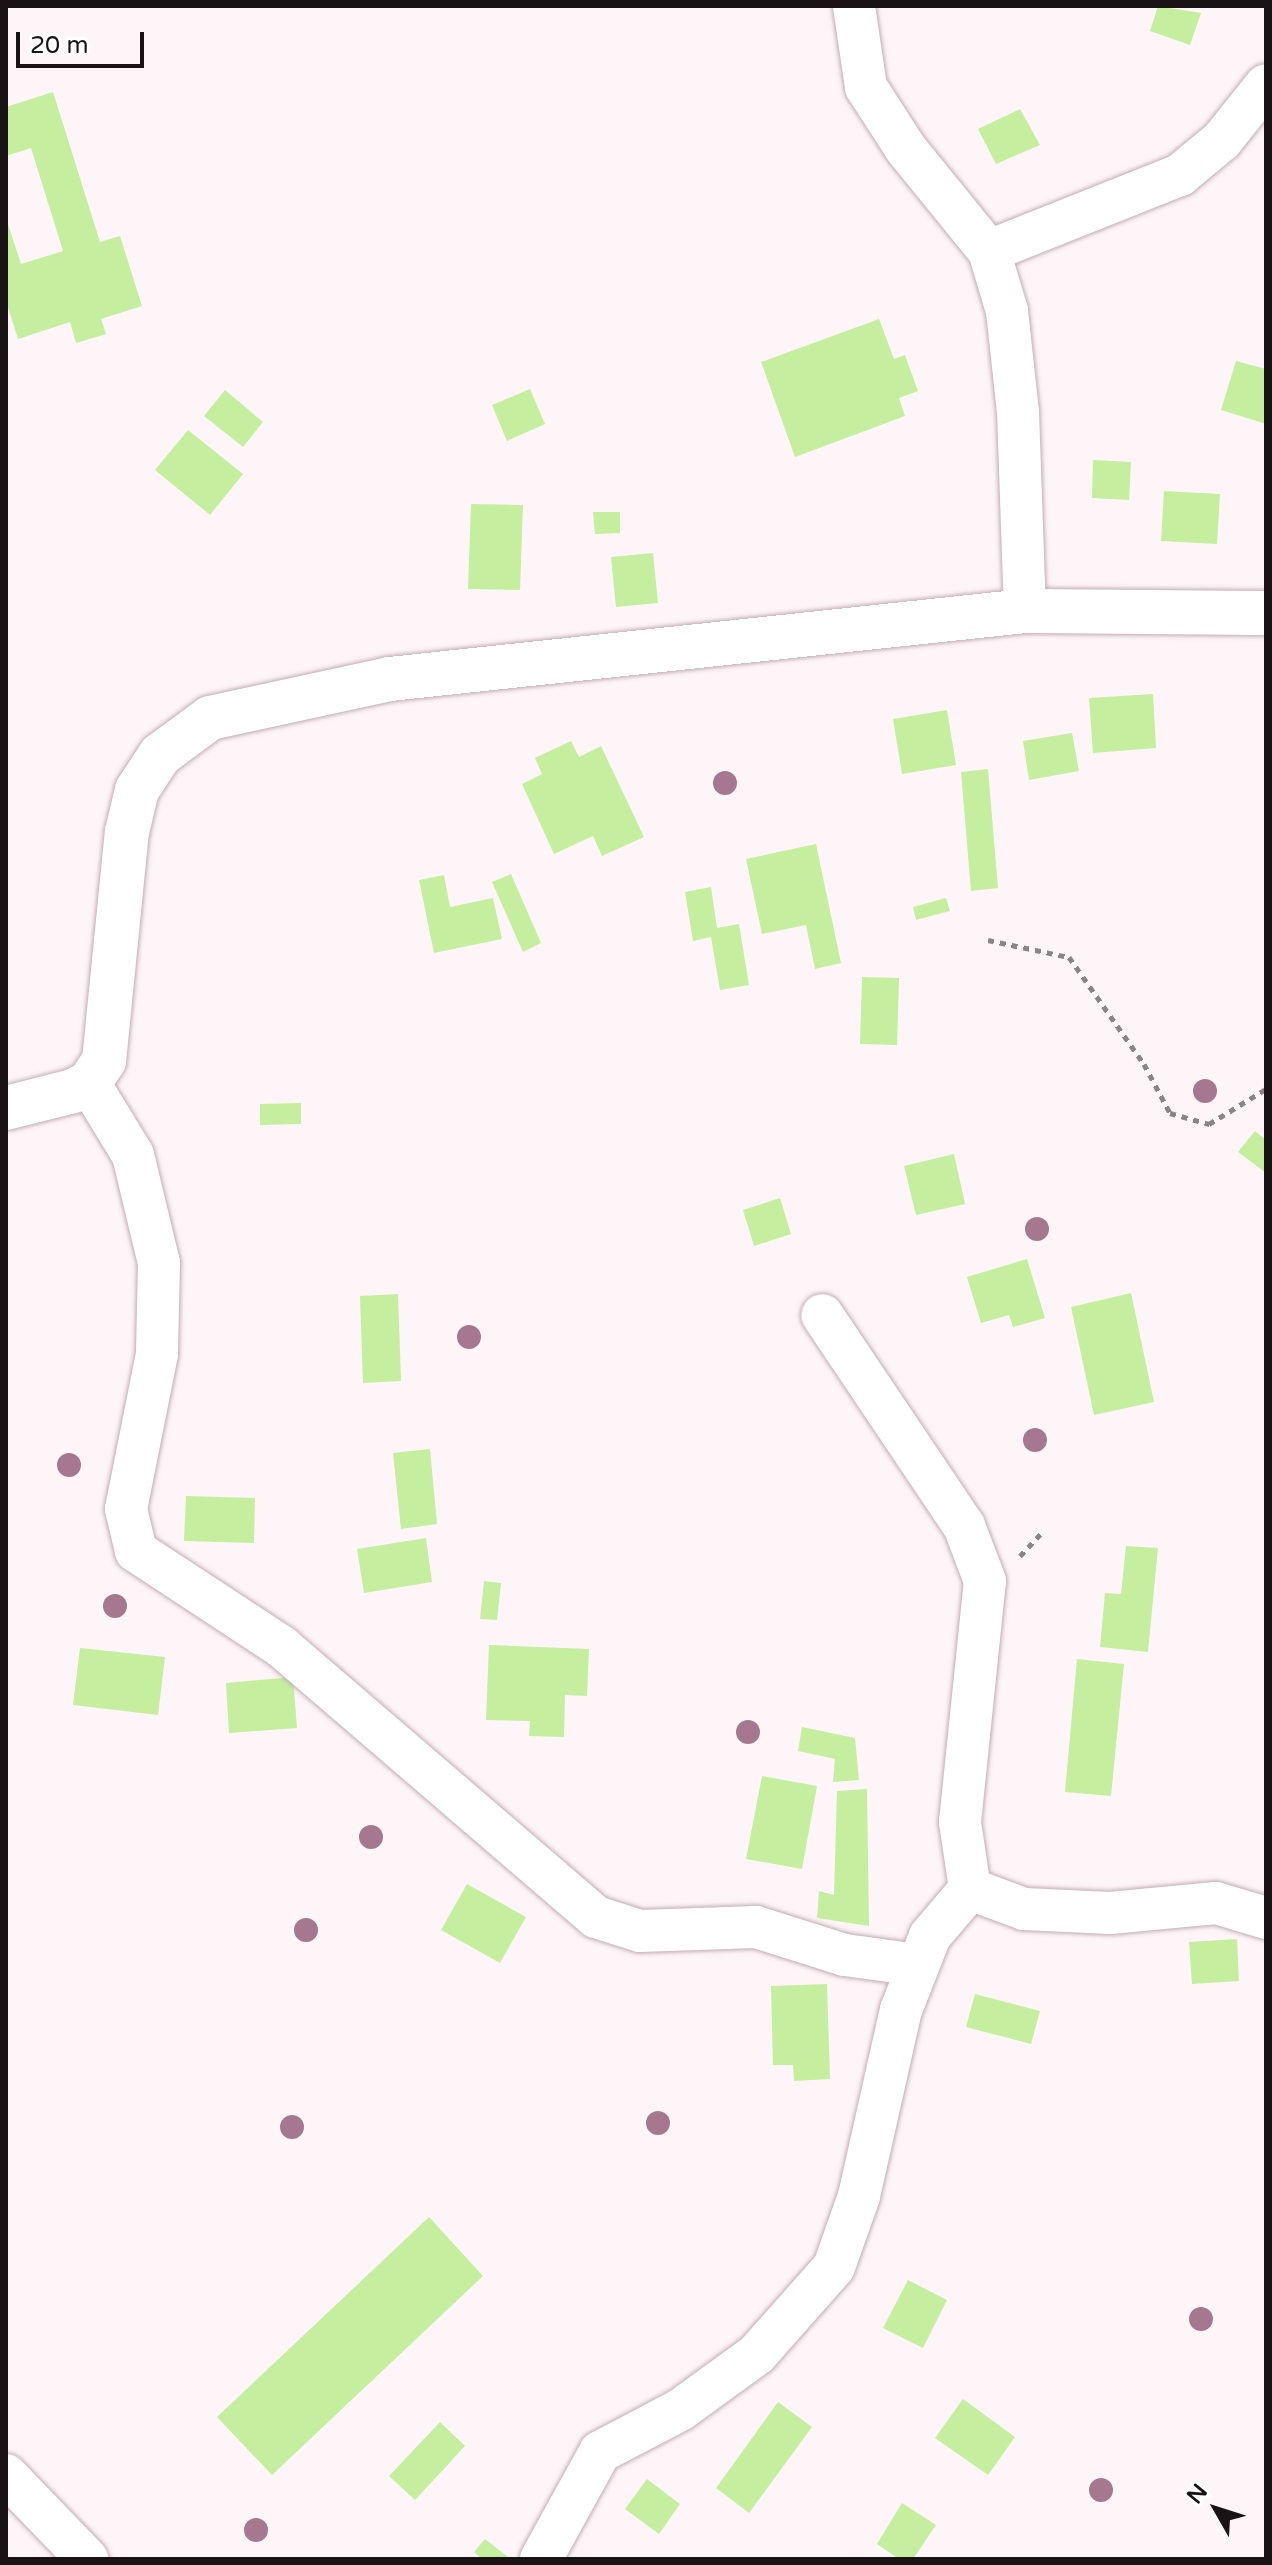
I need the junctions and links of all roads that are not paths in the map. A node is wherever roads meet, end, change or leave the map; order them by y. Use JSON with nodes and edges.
{"nodes":[{"id":1,"x":854,"y":6,"type":"edge"},
{"id":2,"x":1266,"y":85,"type":"edge"},
{"id":3,"x":989,"y":251,"type":"junction"},
{"id":4,"x":1025,"y":611,"type":"junction"},
{"id":5,"x":1266,"y":613,"type":"edge"},
{"id":6,"x":89,"y":1083,"type":"junction"},
{"id":7,"x":6,"y":1108,"type":"edge"},
{"id":8,"x":822,"y":1315,"type":"dead end"},
{"id":9,"x":970,"y":1889,"type":"junction"},
{"id":10,"x":1266,"y":1918,"type":"edge"},
{"id":11,"x":918,"y":1965,"type":"junction"},
{"id":12,"x":6,"y":2475,"type":"edge"},
{"id":13,"x":87,"y":2559,"type":"edge"},
{"id":14,"x":541,"y":2559,"type":"edge"}],
"edges":[{"from":1,"to":3,"type":"street"},
{"from":2,"to":3,"type":"street"},
{"from":3,"to":4,"type":"street"},
{"from":4,"to":5,"type":"main road"},
{"from":4,"to":6,"type":"main road"},
{"from":6,"to":7,"type":"main road"},
{"from":6,"to":11,"type":"street"},
{"from":8,"to":9,"type":"street"},
{"from":9,"to":10,"type":"street"},
{"from":9,"to":11,"type":"street"},
{"from":11,"to":14,"type":"street"},
{"from":12,"to":13,"type":"street"}]}
